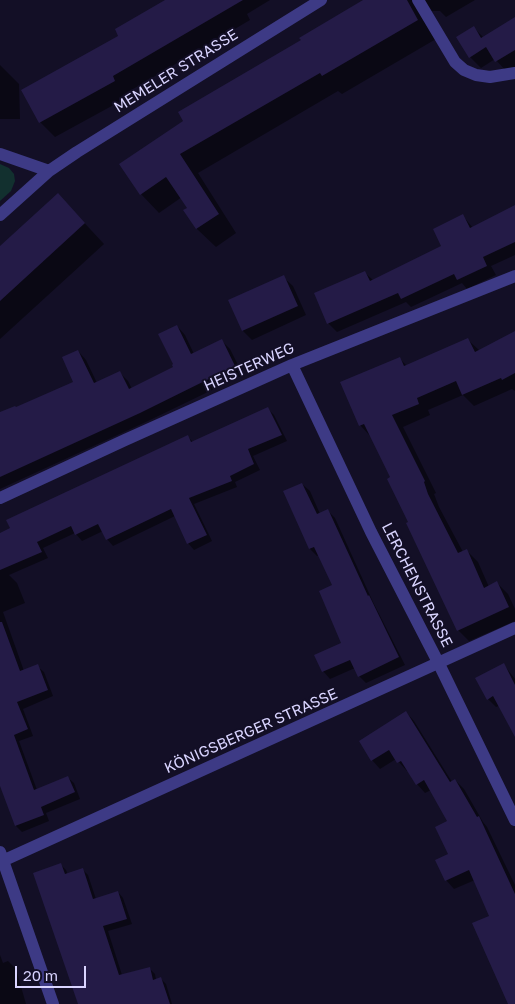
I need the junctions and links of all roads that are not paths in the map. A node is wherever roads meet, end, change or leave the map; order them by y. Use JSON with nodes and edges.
{"nodes":[{"id":1,"x":321,"y":0,"type":"edge"},
{"id":2,"x":418,"y":0,"type":"edge"},
{"id":3,"x":515,"y":73,"type":"edge"},
{"id":4,"x":0,"y":154,"type":"edge"},
{"id":5,"x":49,"y":171,"type":"junction"},
{"id":6,"x":0,"y":215,"type":"edge"},
{"id":7,"x":515,"y":276,"type":"edge"},
{"id":8,"x":292,"y":365,"type":"junction"},
{"id":9,"x":0,"y":498,"type":"edge"},
{"id":10,"x":515,"y":628,"type":"edge"},
{"id":11,"x":439,"y":664,"type":"junction"},
{"id":12,"x":515,"y":820,"type":"edge"},
{"id":13,"x":1,"y":858,"type":"edge"},
{"id":14,"x":52,"y":1004,"type":"edge"}],
"edges":[{"from":1,"to":5,"type":"street","name":"MEMELER STRASSE"},
{"from":2,"to":3,"type":"street"},
{"from":4,"to":5,"type":"street"},
{"from":5,"to":6,"type":"street","name":"MEMELER STRASSE"},
{"from":7,"to":8,"type":"street","name":"HEISTERWEG"},
{"from":8,"to":9,"type":"street","name":"HEISTERWEG"},
{"from":8,"to":11,"type":"street","name":"LERCHENSTRASSE"},
{"from":10,"to":11,"type":"street","name":"KÖNIGSBERGER STRASSE"},
{"from":11,"to":12,"type":"street","name":"LERCHENSTRASSE"},
{"from":11,"to":13,"type":"street","name":"KÖNIGSBERGER STRASSE"},
{"from":13,"to":14,"type":"street"}]}
